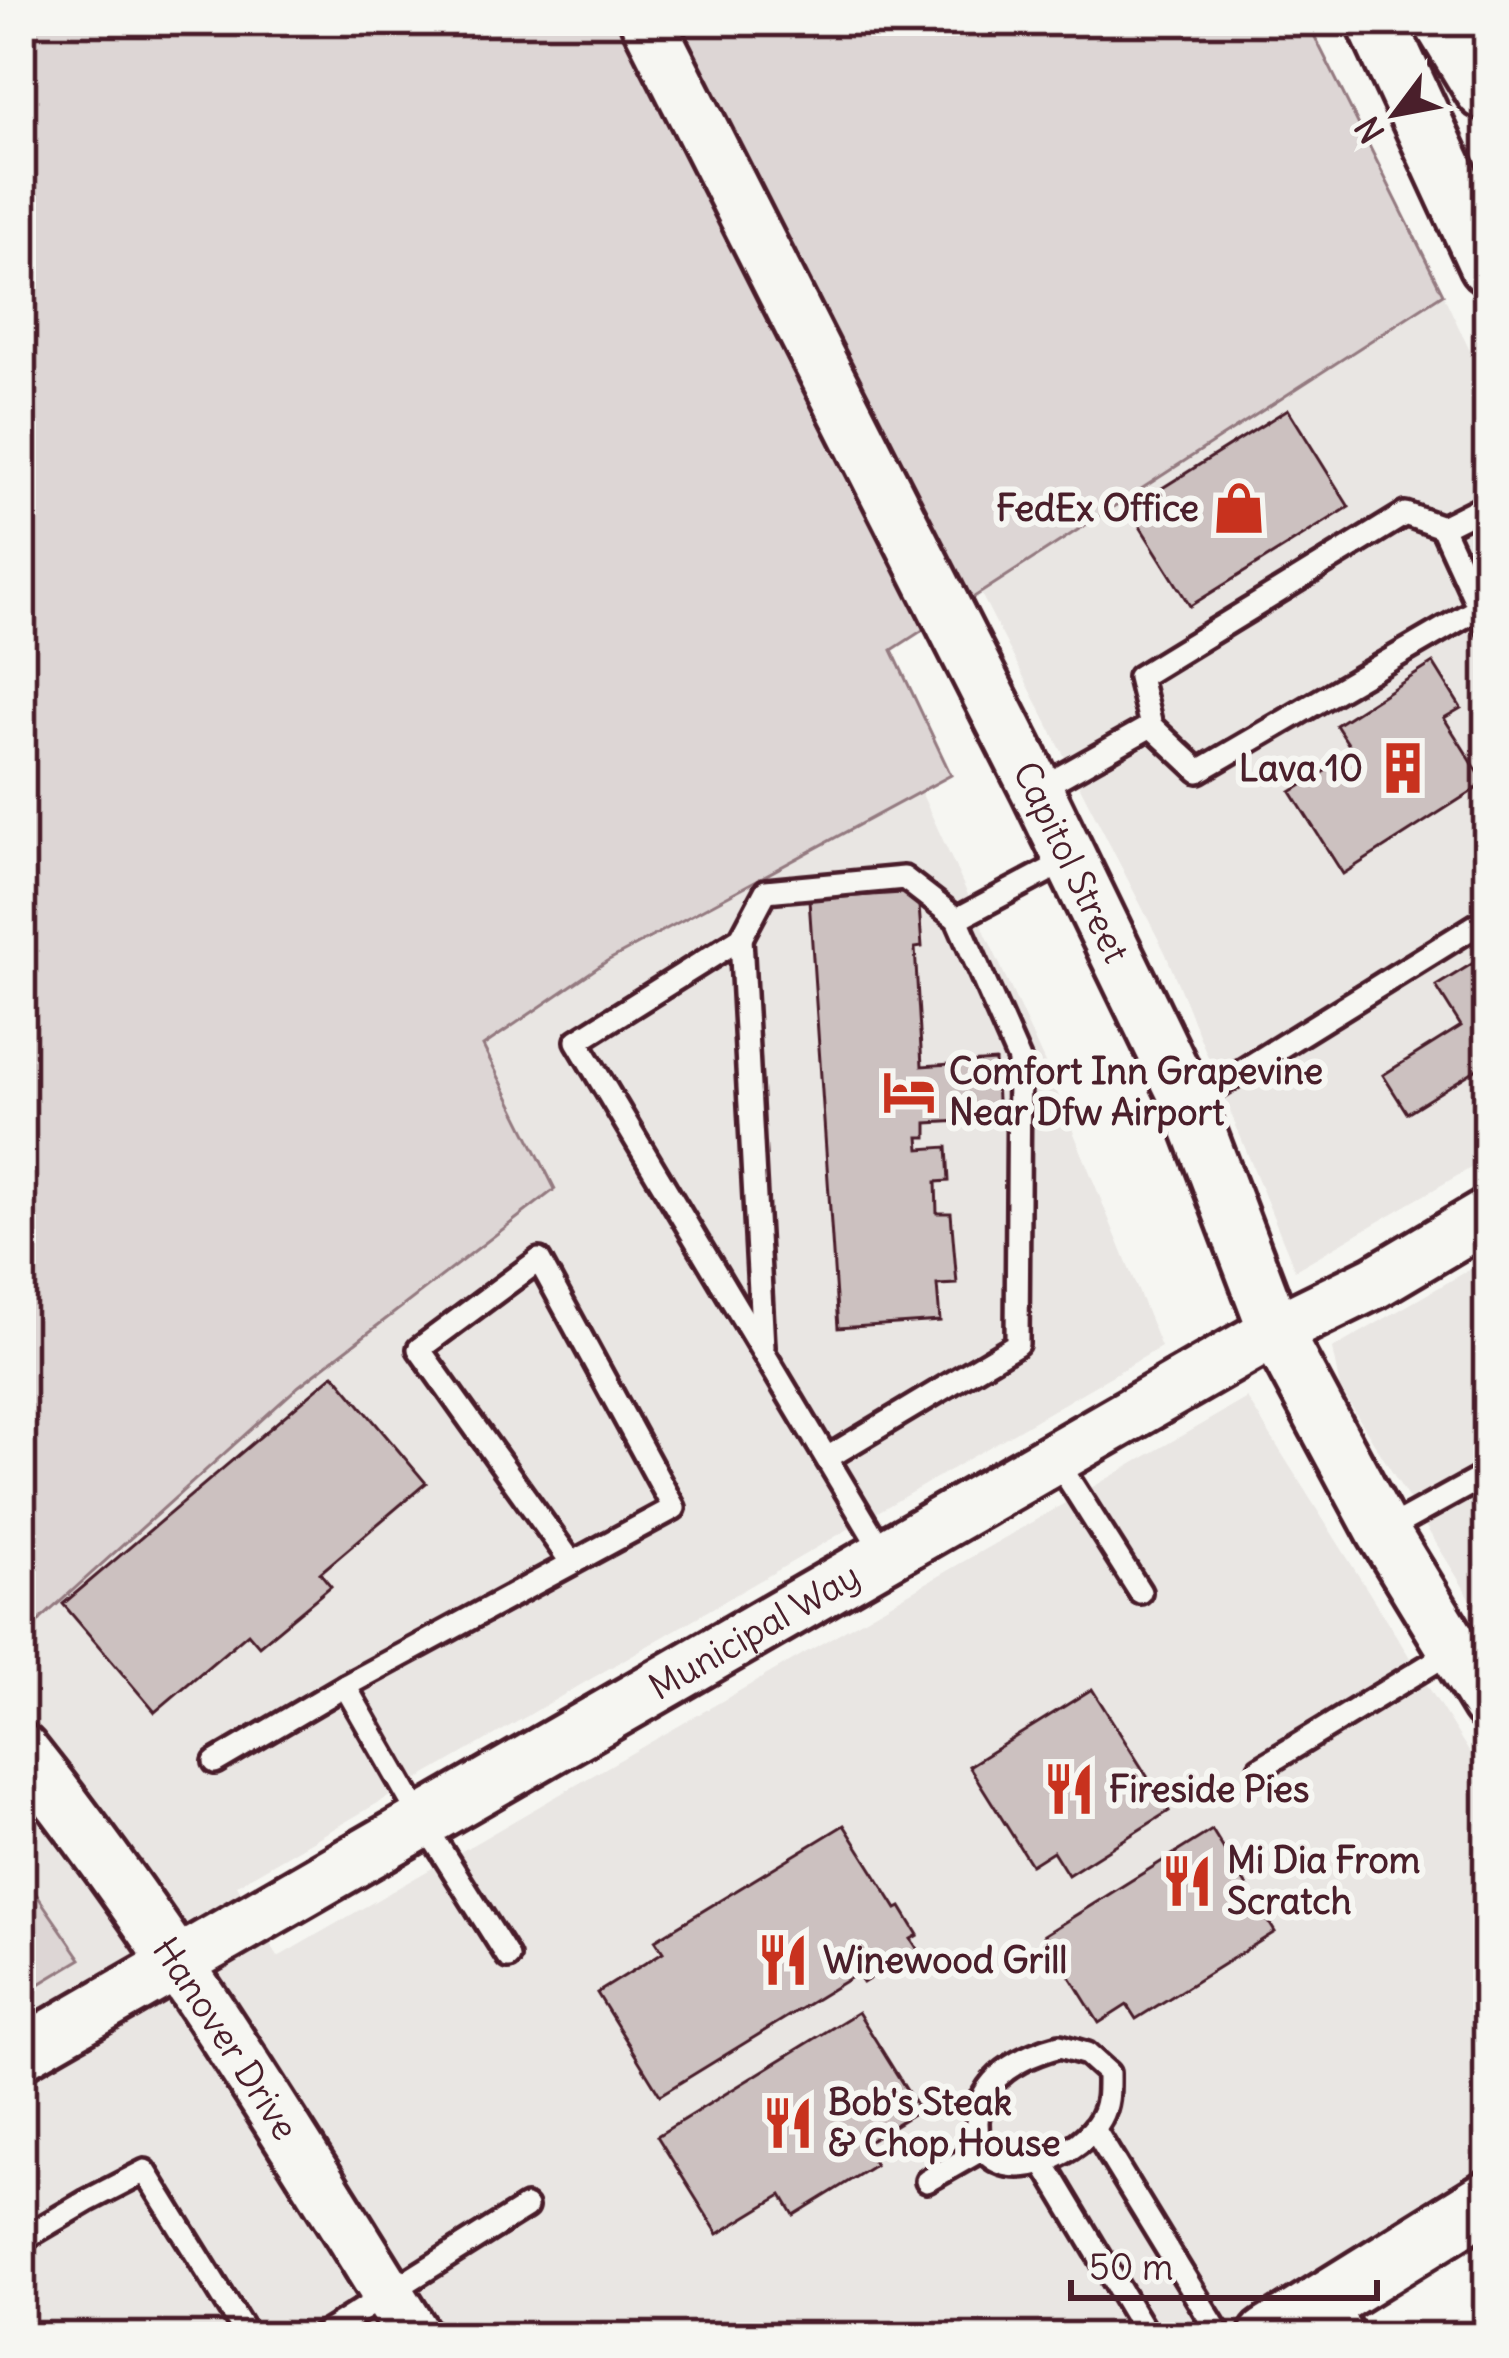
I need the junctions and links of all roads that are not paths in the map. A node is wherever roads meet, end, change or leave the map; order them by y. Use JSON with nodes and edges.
{"nodes":[{"id":1,"x":647,"y":21,"type":"edge"},
{"id":2,"x":1376,"y":21,"type":"edge"},
{"id":3,"x":1448,"y":21,"type":"edge"},
{"id":4,"x":1488,"y":87,"type":"edge"},
{"id":5,"x":1488,"y":264,"type":"edge"},
{"id":6,"x":1488,"y":504,"type":"edge"},
{"id":7,"x":1442,"y":527,"type":"junction"},
{"id":8,"x":1484,"y":618,"type":"edge"},
{"id":9,"x":1151,"y":726,"type":"junction"},
{"id":10,"x":1037,"y":790,"type":"junction"},
{"id":11,"x":1070,"y":859,"type":"junction"},
{"id":12,"x":1488,"y":918,"type":"edge"},
{"id":13,"x":957,"y":919,"type":"junction"},
{"id":14,"x":741,"y":938,"type":"junction"},
{"id":15,"x":1190,"y":1104,"type":"junction"},
{"id":16,"x":1488,"y":1215,"type":"edge"},
{"id":17,"x":1275,"y":1331,"type":"junction"},
{"id":18,"x":764,"y":1354,"type":"junction"},
{"id":19,"x":827,"y":1458,"type":"junction"},
{"id":20,"x":1055,"y":1458,"type":"junction"},
{"id":21,"x":1488,"y":1474,"type":"edge"},
{"id":22,"x":1383,"y":1532,"type":"junction"},
{"id":23,"x":885,"y":1556,"type":"junction"},
{"id":24,"x":572,"y":1562,"type":"junction"},
{"id":25,"x":1140,"y":1592,"type":"dead end"},
{"id":26,"x":1454,"y":1650,"type":"junction"},
{"id":27,"x":345,"y":1686,"type":"junction"},
{"id":28,"x":1488,"y":1704,"type":"edge"},
{"id":29,"x":21,"y":1750,"type":"edge"},
{"id":30,"x":215,"y":1762,"type":"dead end"},
{"id":31,"x":1260,"y":1768,"type":"dead end"},
{"id":32,"x":423,"y":1822,"type":"junction"},
{"id":33,"x":508,"y":1957,"type":"dead end"},
{"id":34,"x":178,"y":1964,"type":"junction"},
{"id":35,"x":21,"y":2053,"type":"edge"},
{"id":36,"x":1094,"y":2129,"type":"junction"},
{"id":37,"x":983,"y":2149,"type":"junction"},
{"id":38,"x":1042,"y":2162,"type":"junction"},
{"id":39,"x":927,"y":2181,"type":"dead end"},
{"id":40,"x":1486,"y":2204,"type":"edge"},
{"id":41,"x":526,"y":2207,"type":"dead end"},
{"id":42,"x":21,"y":2240,"type":"edge"},
{"id":43,"x":388,"y":2294,"type":"junction"},
{"id":44,"x":1343,"y":2318,"type":"edge"},
{"id":45,"x":248,"y":2337,"type":"edge"},
{"id":46,"x":319,"y":2337,"type":"edge"},
{"id":47,"x":415,"y":2337,"type":"edge"},
{"id":48,"x":1148,"y":2337,"type":"edge"},
{"id":49,"x":1221,"y":2337,"type":"edge"},
{"id":50,"x":1268,"y":2337,"type":"edge"}],
"edges":[{"from":1,"to":10,"type":"street","name":"Capitol Street"},
{"from":2,"to":5,"type":"main road"},
{"from":3,"to":4,"type":"highway"},
{"from":6,"to":7,"type":"lane"},
{"from":7,"to":8,"type":"lane"},
{"from":7,"to":9,"type":"lane"},
{"from":8,"to":9,"type":"lane"},
{"from":9,"to":10,"type":"lane"},
{"from":10,"to":11,"type":"street","name":"Capitol Street"},
{"from":11,"to":13,"type":"lane"},
{"from":11,"to":15,"type":"street","name":"Capitol Street"},
{"from":12,"to":15,"type":"lane"},
{"from":13,"to":14,"type":"lane"},
{"from":13,"to":19,"type":"lane"},
{"from":14,"to":18,"type":"lane"},
{"from":14,"to":18,"type":"lane"},
{"from":15,"to":17,"type":"street","name":"Capitol Street"},
{"from":16,"to":17,"type":"street","name":"Municipal Way"},
{"from":17,"to":20,"type":"street","name":"Municipal Way"},
{"from":17,"to":22,"type":"street","name":"Capitol Street"},
{"from":18,"to":19,"type":"lane"},
{"from":19,"to":23,"type":"lane"},
{"from":20,"to":23,"type":"street","name":"Municipal Way"},
{"from":20,"to":25,"type":"lane"},
{"from":21,"to":22,"type":"lane"},
{"from":22,"to":26,"type":"street","name":"Capitol Street"},
{"from":23,"to":32,"type":"street","name":"Municipal Way"},
{"from":24,"to":24,"type":"lane"},
{"from":24,"to":27,"type":"lane"},
{"from":26,"to":28,"type":"street","name":"Capitol Street"},
{"from":26,"to":31,"type":"lane"},
{"from":27,"to":30,"type":"lane"},
{"from":27,"to":32,"type":"lane"},
{"from":29,"to":34,"type":"street","name":"Hanover Drive"},
{"from":32,"to":33,"type":"lane"},
{"from":32,"to":34,"type":"street","name":"Municipal Way"},
{"from":34,"to":35,"type":"street","name":"Municipal Way"},
{"from":34,"to":43,"type":"street","name":"Hanover Drive"},
{"from":36,"to":37,"type":"lane"},
{"from":36,"to":38,"type":"lane"},
{"from":36,"to":49,"type":"lane"},
{"from":37,"to":38,"type":"lane"},
{"from":37,"to":39,"type":"lane"},
{"from":38,"to":48,"type":"lane"},
{"from":40,"to":44,"type":"main road"},
{"from":41,"to":43,"type":"lane"},
{"from":42,"to":45,"type":"lane"},
{"from":43,"to":46,"type":"lane"},
{"from":43,"to":47,"type":"street","name":"Hanover Drive"},
{"from":44,"to":50,"type":"main road"}]}
